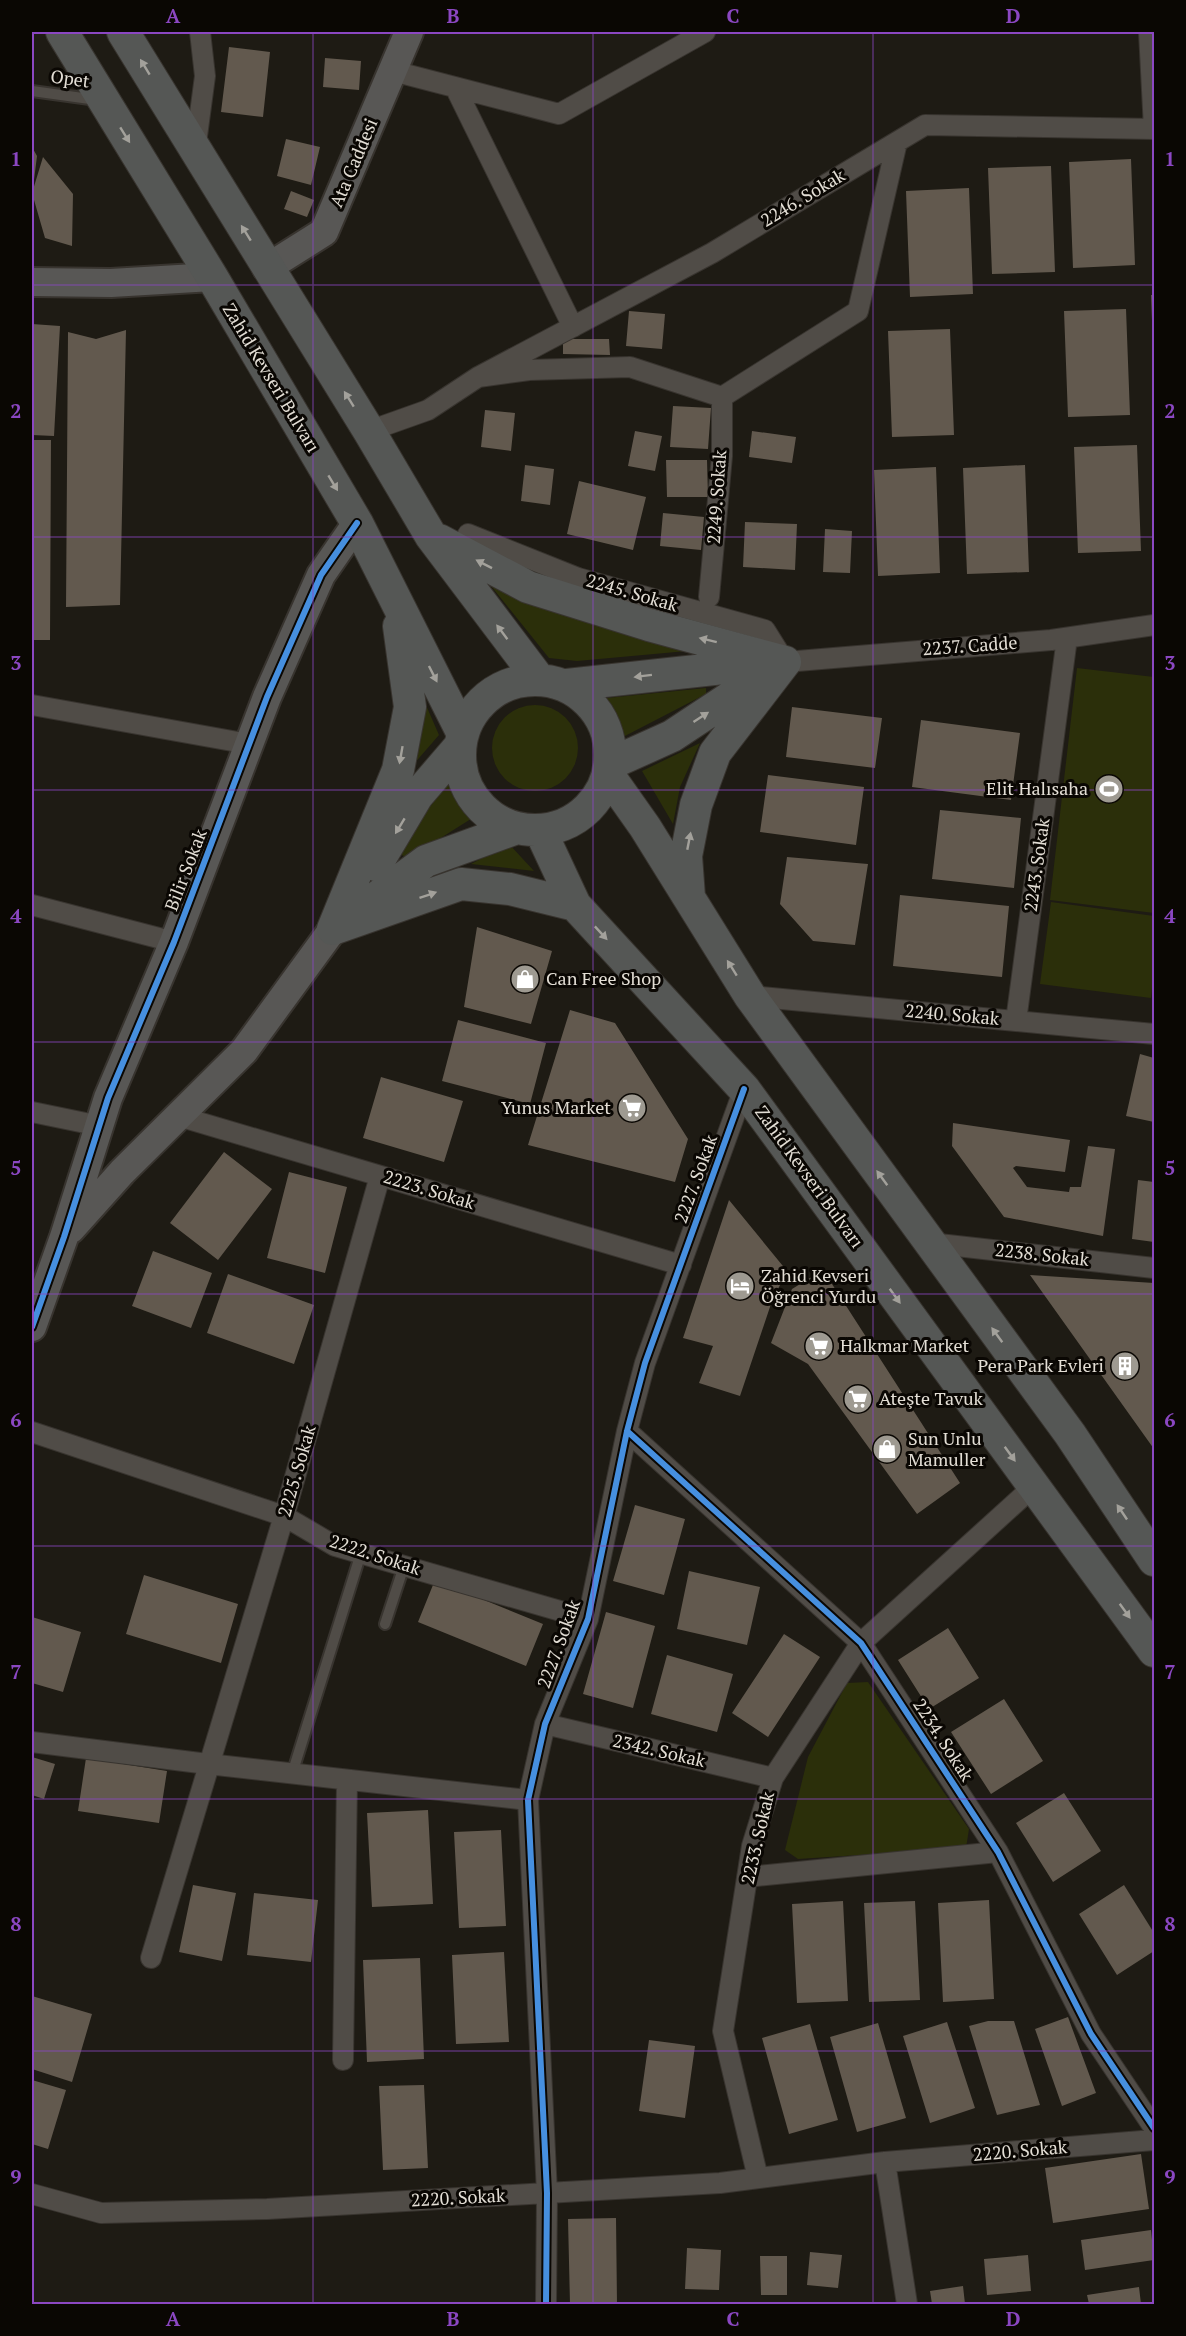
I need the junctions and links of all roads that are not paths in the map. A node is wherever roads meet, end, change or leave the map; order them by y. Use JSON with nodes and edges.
{"nodes":[{"id":1,"x":62,"y":32,"type":"edge"},
{"id":2,"x":123,"y":32,"type":"edge"},
{"id":3,"x":200,"y":32,"type":"edge"},
{"id":4,"x":410,"y":32,"type":"edge"},
{"id":5,"x":705,"y":32,"type":"edge"},
{"id":6,"x":1149,"y":32,"type":"edge"},
{"id":7,"x":393,"y":71,"type":"junction"},
{"id":8,"x":455,"y":87,"type":"junction"},
{"id":9,"x":32,"y":91,"type":"edge"},
{"id":10,"x":104,"y":100,"type":"junction"},
{"id":11,"x":1154,"y":129,"type":"edge"},
{"id":12,"x":897,"y":141,"type":"junction"},
{"id":13,"x":195,"y":151,"type":"junction"},
{"id":14,"x":267,"y":268,"type":"junction"},
{"id":15,"x":212,"y":277,"type":"junction"},
{"id":16,"x":32,"y":282,"type":"edge"},
{"id":17,"x":573,"y":327,"type":"junction"},
{"id":18,"x":478,"y":377,"type":"junction"},
{"id":19,"x":722,"y":397,"type":"junction"},
{"id":20,"x":369,"y":431,"type":"junction"},
{"id":21,"x":357,"y":523,"type":"junction"},
{"id":22,"x":468,"y":534,"type":"dead end"},
{"id":23,"x":431,"y":536,"type":"junction"},
{"id":24,"x":393,"y":593,"type":"junction"},
{"id":25,"x":709,"y":597,"type":"dead end"},
{"id":26,"x":1155,"y":625,"type":"edge"},
{"id":27,"x":1067,"y":638,"type":"junction"},
{"id":28,"x":785,"y":662,"type":"junction"},
{"id":29,"x":552,"y":682,"type":"junction"},
{"id":30,"x":32,"y":705,"type":"edge"},
{"id":31,"x":462,"y":740,"type":"junction"},
{"id":32,"x":249,"y":744,"type":"junction"},
{"id":33,"x":610,"y":770,"type":"junction"},
{"id":34,"x":528,"y":829,"type":"junction"},
{"id":35,"x":689,"y":899,"type":"junction"},
{"id":36,"x":575,"y":905,"type":"junction"},
{"id":37,"x":32,"y":906,"type":"edge"},
{"id":38,"x":333,"y":929,"type":"junction"},
{"id":39,"x":174,"y":942,"type":"junction"},
{"id":40,"x":750,"y":996,"type":"junction"},
{"id":41,"x":1016,"y":1021,"type":"junction"},
{"id":42,"x":1155,"y":1034,"type":"edge"},
{"id":43,"x":744,"y":1089,"type":"junction"},
{"id":44,"x":32,"y":1112,"type":"edge"},
{"id":45,"x":178,"y":1116,"type":"junction"},
{"id":46,"x":100,"y":1126,"type":"junction"},
{"id":47,"x":380,"y":1176,"type":"junction"},
{"id":48,"x":63,"y":1238,"type":"junction"},
{"id":49,"x":930,"y":1243,"type":"junction"},
{"id":50,"x":681,"y":1265,"type":"junction"},
{"id":51,"x":1155,"y":1268,"type":"edge"},
{"id":52,"x":34,"y":1316,"type":"edge"},
{"id":53,"x":627,"y":1431,"type":"junction"},
{"id":54,"x":32,"y":1432,"type":"edge"},
{"id":55,"x":1034,"y":1486,"type":"junction"},
{"id":56,"x":284,"y":1516,"type":"junction"},
{"id":57,"x":361,"y":1553,"type":"junction"},
{"id":58,"x":1155,"y":1560,"type":"edge"},
{"id":59,"x":404,"y":1566,"type":"junction"},
{"id":60,"x":588,"y":1619,"type":"junction"},
{"id":61,"x":385,"y":1624,"type":"dead end"},
{"id":62,"x":861,"y":1643,"type":"junction"},
{"id":63,"x":1155,"y":1652,"type":"edge"},
{"id":64,"x":545,"y":1724,"type":"junction"},
{"id":65,"x":32,"y":1742,"type":"edge"},
{"id":66,"x":208,"y":1764,"type":"junction"},
{"id":67,"x":292,"y":1774,"type":"junction"},
{"id":68,"x":773,"y":1778,"type":"junction"},
{"id":69,"x":347,"y":1780,"type":"junction"},
{"id":70,"x":528,"y":1800,"type":"junction"},
{"id":71,"x":998,"y":1852,"type":"junction"},
{"id":72,"x":747,"y":1877,"type":"junction"},
{"id":73,"x":151,"y":1958,"type":"dead end"},
{"id":74,"x":343,"y":2060,"type":"dead end"},
{"id":75,"x":1155,"y":2128,"type":"edge"},
{"id":76,"x":1155,"y":2140,"type":"edge"},
{"id":77,"x":885,"y":2162,"type":"junction"},
{"id":78,"x":758,"y":2178,"type":"junction"},
{"id":79,"x":547,"y":2193,"type":"junction"},
{"id":80,"x":32,"y":2194,"type":"edge"},
{"id":81,"x":546,"y":2304,"type":"edge"},
{"id":82,"x":906,"y":2304,"type":"edge"}],
"edges":[{"from":1,"to":10,"type":"main road","name":"Zahid Kevseri Bulvarı"},
{"from":13,"to":2,"type":"main road","one_way":true},
{"from":3,"to":13,"type":"street"},
{"from":4,"to":7,"type":"street","name":"Ata Caddesi"},
{"from":5,"to":8,"type":"street"},
{"from":6,"to":11,"type":"street"},
{"from":7,"to":8,"type":"street"},
{"from":7,"to":14,"type":"street","name":"Ata Caddesi"},
{"from":8,"to":17,"type":"street"},
{"from":9,"to":10,"type":"lane","name":"Opet"},
{"from":10,"to":15,"type":"main road","name":"Zahid Kevseri Bulvarı","one_way":true},
{"from":11,"to":12,"type":"street","name":"2246. Sokak"},
{"from":12,"to":17,"type":"street","name":"2246. Sokak"},
{"from":12,"to":19,"type":"street"},
{"from":14,"to":13,"type":"main road","one_way":true},
{"from":20,"to":14,"type":"main road","one_way":true},
{"from":15,"to":16,"type":"street"},
{"from":15,"to":21,"type":"main road","name":"Zahid Kevseri Bulvarı","one_way":true},
{"from":17,"to":18,"type":"street","name":"2246. Sokak"},
{"from":18,"to":19,"type":"street","name":"2246. Sokak"},
{"from":18,"to":20,"type":"street","name":"2246. Sokak"},
{"from":19,"to":25,"type":"street","name":"2249. Sokak"},
{"from":20,"to":23,"type":"main road"},
{"from":21,"to":24,"type":"main road","name":"Zahid Kevseri Bulvarı"},
{"from":21,"to":32,"type":"street","name":"Bilir Sokak"},
{"from":22,"to":28,"type":"street","name":"2245. Sokak"},
{"from":28,"to":23,"type":"main road","one_way":true},
{"from":29,"to":23,"type":"main road","one_way":true},
{"from":24,"to":31,"type":"main road","name":"Zahid Kevseri Bulvarı","one_way":true},
{"from":24,"to":38,"type":"main road","one_way":true},
{"from":26,"to":27,"type":"street","name":"2237. Cadde"},
{"from":27,"to":28,"type":"street","name":"2237. Cadde"},
{"from":27,"to":41,"type":"street","name":"2243. Sokak"},
{"from":28,"to":29,"type":"main road","one_way":true},
{"from":33,"to":28,"type":"main road","one_way":true},
{"from":35,"to":28,"type":"main road","one_way":true},
{"from":29,"to":31,"type":"main road"},
{"from":29,"to":33,"type":"main road"},
{"from":30,"to":32,"type":"street"},
{"from":31,"to":34,"type":"main road"},
{"from":31,"to":38,"type":"main road","one_way":true},
{"from":32,"to":39,"type":"street","name":"Bilir Sokak"},
{"from":33,"to":34,"type":"main road"},
{"from":33,"to":35,"type":"main road"},
{"from":34,"to":36,"type":"main road","name":"Zahid Kevseri Bulvarı"},
{"from":34,"to":38,"type":"main road"},
{"from":40,"to":35,"type":"main road","one_way":true},
{"from":38,"to":36,"type":"main road","one_way":true},
{"from":36,"to":43,"type":"main road","name":"Zahid Kevseri Bulvarı","one_way":true},
{"from":37,"to":39,"type":"street"},
{"from":38,"to":45,"type":"street"},
{"from":39,"to":46,"type":"street","name":"Bilir Sokak"},
{"from":40,"to":41,"type":"street","name":"2240. Sokak"},
{"from":49,"to":40,"type":"main road","one_way":true},
{"from":41,"to":42,"type":"street","name":"2240. Sokak"},
{"from":43,"to":50,"type":"street","name":"2227. Sokak"},
{"from":43,"to":55,"type":"main road","name":"Zahid Kevseri Bulvarı","one_way":true},
{"from":44,"to":46,"type":"street"},
{"from":45,"to":47,"type":"street","name":"2223. Sokak"},
{"from":45,"to":48,"type":"street"},
{"from":46,"to":48,"type":"street","name":"Bilir Sokak"},
{"from":47,"to":50,"type":"street","name":"2223. Sokak"},
{"from":47,"to":56,"type":"street","name":"2225. Sokak"},
{"from":48,"to":52,"type":"street","name":"Bilir Sokak"},
{"from":49,"to":51,"type":"street","name":"2238. Sokak"},
{"from":58,"to":49,"type":"main road","one_way":true},
{"from":50,"to":53,"type":"street","name":"2227. Sokak"},
{"from":53,"to":60,"type":"street","name":"2227. Sokak"},
{"from":53,"to":62,"type":"street","name":"2234. Sokak"},
{"from":54,"to":56,"type":"street","name":"2222. Sokak"},
{"from":55,"to":62,"type":"street","name":"2233. Sokak"},
{"from":55,"to":63,"type":"main road","name":"Zahid Kevseri Bulvarı","one_way":true},
{"from":56,"to":57,"type":"street","name":"2222. Sokak"},
{"from":56,"to":66,"type":"street","name":"2225. Sokak"},
{"from":57,"to":59,"type":"street","name":"2222. Sokak"},
{"from":57,"to":67,"type":"lane"},
{"from":59,"to":60,"type":"street","name":"2222. Sokak"},
{"from":59,"to":61,"type":"lane"},
{"from":60,"to":64,"type":"street","name":"2227. Sokak"},
{"from":62,"to":68,"type":"street","name":"2233. Sokak"},
{"from":62,"to":71,"type":"street","name":"2234. Sokak"},
{"from":64,"to":68,"type":"street","name":"2342. Sokak"},
{"from":64,"to":70,"type":"street","name":"2227. Sokak"},
{"from":65,"to":66,"type":"street"},
{"from":66,"to":67,"type":"street"},
{"from":66,"to":73,"type":"street","name":"2225. Sokak"},
{"from":67,"to":69,"type":"street"},
{"from":68,"to":72,"type":"street","name":"2233. Sokak"},
{"from":69,"to":70,"type":"street"},
{"from":69,"to":74,"type":"street"},
{"from":70,"to":79,"type":"street","name":"2227. Sokak"},
{"from":71,"to":72,"type":"street"},
{"from":71,"to":75,"type":"street","name":"2234. Sokak"},
{"from":72,"to":78,"type":"street","name":"2233. Sokak"},
{"from":76,"to":77,"type":"street","name":"2220. Sokak"},
{"from":77,"to":78,"type":"street","name":"2220. Sokak"},
{"from":77,"to":82,"type":"street"},
{"from":78,"to":79,"type":"street","name":"2220. Sokak"},
{"from":79,"to":80,"type":"street","name":"2220. Sokak"},
{"from":79,"to":81,"type":"street","name":"2227. Sokak"}]}
